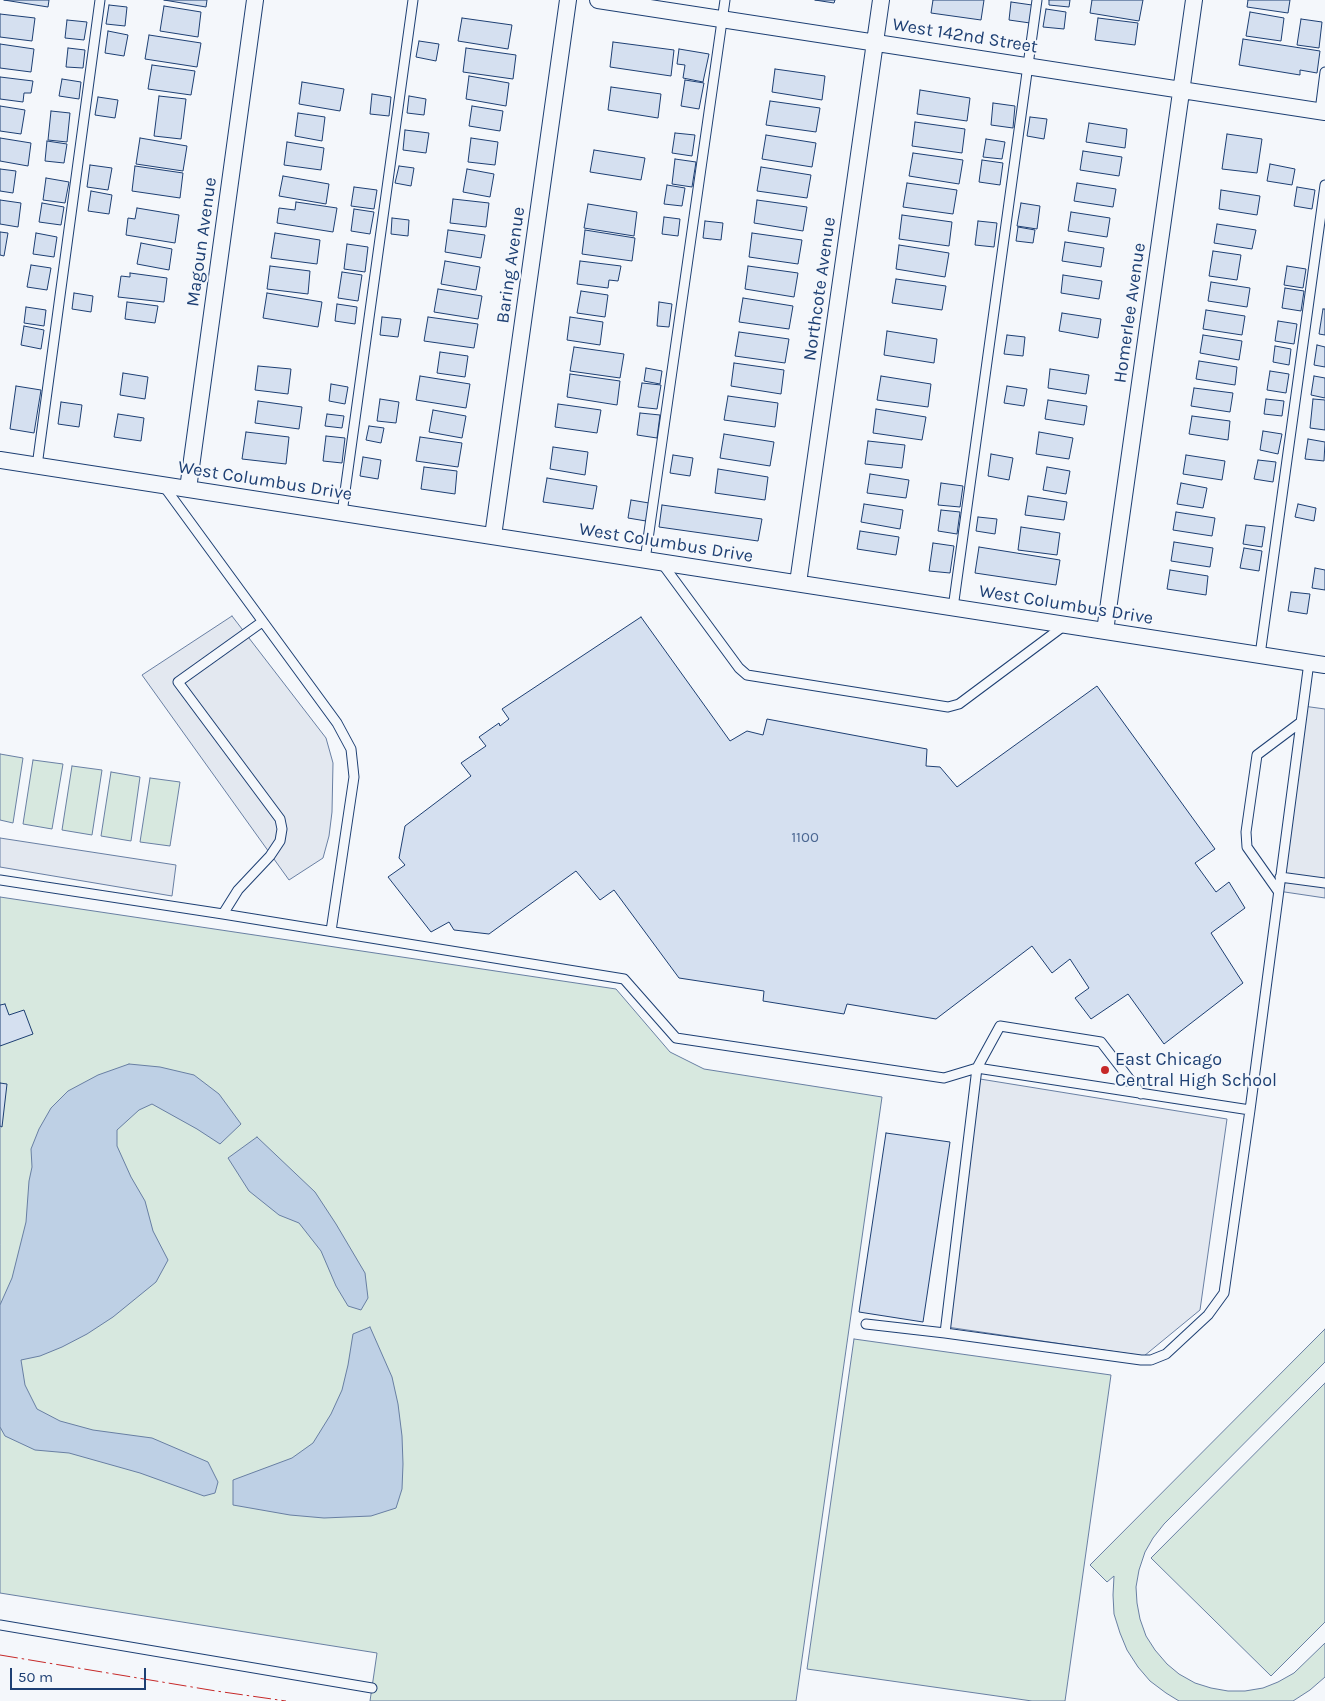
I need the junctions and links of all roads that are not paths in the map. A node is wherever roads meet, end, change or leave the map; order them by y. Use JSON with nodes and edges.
{"nodes":[{"id":1,"x":100,"y":0,"type":"edge"},
{"id":2,"x":256,"y":0,"type":"edge"},
{"id":3,"x":413,"y":0,"type":"edge"},
{"id":4,"x":568,"y":0,"type":"edge"},
{"id":5,"x":598,"y":0,"type":"edge"},
{"id":6,"x":724,"y":0,"type":"edge"},
{"id":7,"x":881,"y":0,"type":"edge"},
{"id":8,"x":1038,"y":0,"type":"edge"},
{"id":9,"x":1194,"y":0,"type":"edge"},
{"id":10,"x":722,"y":19,"type":"junction"},
{"id":11,"x":875,"y":42,"type":"junction"},
{"id":12,"x":1028,"y":66,"type":"junction"},
{"id":13,"x":1325,"y":72,"type":"edge"},
{"id":14,"x":1181,"y":90,"type":"junction"},
{"id":15,"x":1322,"y":111,"type":"edge"},
{"id":16,"x":1325,"y":184,"type":"edge"},
{"id":17,"x":0,"y":460,"type":"edge"},
{"id":18,"x":37,"y":466,"type":"junction"},
{"id":19,"x":162,"y":485,"type":"junction"},
{"id":20,"x":188,"y":489,"type":"junction"},
{"id":21,"x":342,"y":513,"type":"junction"},
{"id":22,"x":493,"y":536,"type":"junction"},
{"id":23,"x":653,"y":561,"type":"junction"},
{"id":24,"x":798,"y":583,"type":"junction"},
{"id":25,"x":954,"y":608,"type":"junction"},
{"id":26,"x":262,"y":622,"type":"junction"},
{"id":27,"x":1065,"y":625,"type":"junction"},
{"id":28,"x":1105,"y":631,"type":"junction"},
{"id":29,"x":1260,"y":655,"type":"junction"},
{"id":30,"x":1317,"y":664,"type":"edge"},
{"id":31,"x":1301,"y":722,"type":"junction"},
{"id":32,"x":1280,"y":877,"type":"junction"},
{"id":33,"x":0,"y":880,"type":"edge"},
{"id":34,"x":1325,"y":883,"type":"edge"},
{"id":35,"x":1278,"y":891,"type":"junction"},
{"id":36,"x":223,"y":914,"type":"junction"},
{"id":37,"x":331,"y":931,"type":"junction"},
{"id":38,"x":977,"y":1068,"type":"junction"},
{"id":39,"x":1141,"y":1094,"type":"junction"},
{"id":40,"x":1250,"y":1110,"type":"junction"},
{"id":41,"x":866,"y":1324,"type":"dead end"},
{"id":42,"x":945,"y":1333,"type":"junction"},
{"id":43,"x":0,"y":1625,"type":"edge"},
{"id":44,"x":372,"y":1688,"type":"dead end"}],
"edges":[{"from":1,"to":18,"type":"lane"},
{"from":2,"to":20,"type":"street","name":"Magoun Avenue"},
{"from":3,"to":21,"type":"lane"},
{"from":4,"to":22,"type":"street","name":"Baring Avenue"},
{"from":5,"to":10,"type":"street","name":"West 142nd Street"},
{"from":6,"to":10,"type":"lane"},
{"from":7,"to":11,"type":"street","name":"Northcote Avenue"},
{"from":8,"to":12,"type":"lane"},
{"from":9,"to":14,"type":"street","name":"Homerlee Avenue"},
{"from":10,"to":11,"type":"street","name":"West 142nd Street"},
{"from":10,"to":23,"type":"lane"},
{"from":11,"to":12,"type":"street","name":"West 142nd Street"},
{"from":11,"to":24,"type":"street","name":"Northcote Avenue"},
{"from":12,"to":14,"type":"street","name":"West 142nd Street"},
{"from":12,"to":25,"type":"lane"},
{"from":13,"to":15,"type":"lane"},
{"from":14,"to":15,"type":"street","name":"West 142nd Street"},
{"from":14,"to":28,"type":"street","name":"Homerlee Avenue"},
{"from":16,"to":29,"type":"lane"},
{"from":17,"to":18,"type":"street","name":"West Columbus Drive"},
{"from":18,"to":19,"type":"street","name":"West Columbus Drive"},
{"from":19,"to":20,"type":"street","name":"West Columbus Drive"},
{"from":19,"to":26,"type":"lane"},
{"from":20,"to":21,"type":"street","name":"West Columbus Drive"},
{"from":21,"to":22,"type":"street","name":"West Columbus Drive"},
{"from":22,"to":23,"type":"street","name":"West Columbus Drive"},
{"from":23,"to":24,"type":"street","name":"West Columbus Drive"},
{"from":23,"to":27,"type":"lane"},
{"from":24,"to":25,"type":"street","name":"West Columbus Drive"},
{"from":25,"to":27,"type":"street","name":"West Columbus Drive"},
{"from":26,"to":36,"type":"lane"},
{"from":26,"to":37,"type":"lane"},
{"from":27,"to":28,"type":"street","name":"West Columbus Drive"},
{"from":28,"to":29,"type":"street","name":"West Columbus Drive"},
{"from":29,"to":30,"type":"street","name":"West Columbus Drive"},
{"from":30,"to":31,"type":"lane"},
{"from":31,"to":32,"type":"lane"},
{"from":31,"to":35,"type":"lane"},
{"from":32,"to":34,"type":"lane"},
{"from":32,"to":35,"type":"lane"},
{"from":33,"to":36,"type":"lane"},
{"from":35,"to":40,"type":"lane"},
{"from":36,"to":37,"type":"lane"},
{"from":37,"to":38,"type":"lane"},
{"from":38,"to":39,"type":"lane"},
{"from":38,"to":39,"type":"lane"},
{"from":38,"to":42,"type":"lane"},
{"from":39,"to":40,"type":"lane"},
{"from":40,"to":42,"type":"lane"},
{"from":41,"to":42,"type":"lane"},
{"from":43,"to":44,"type":"lane"}]}
